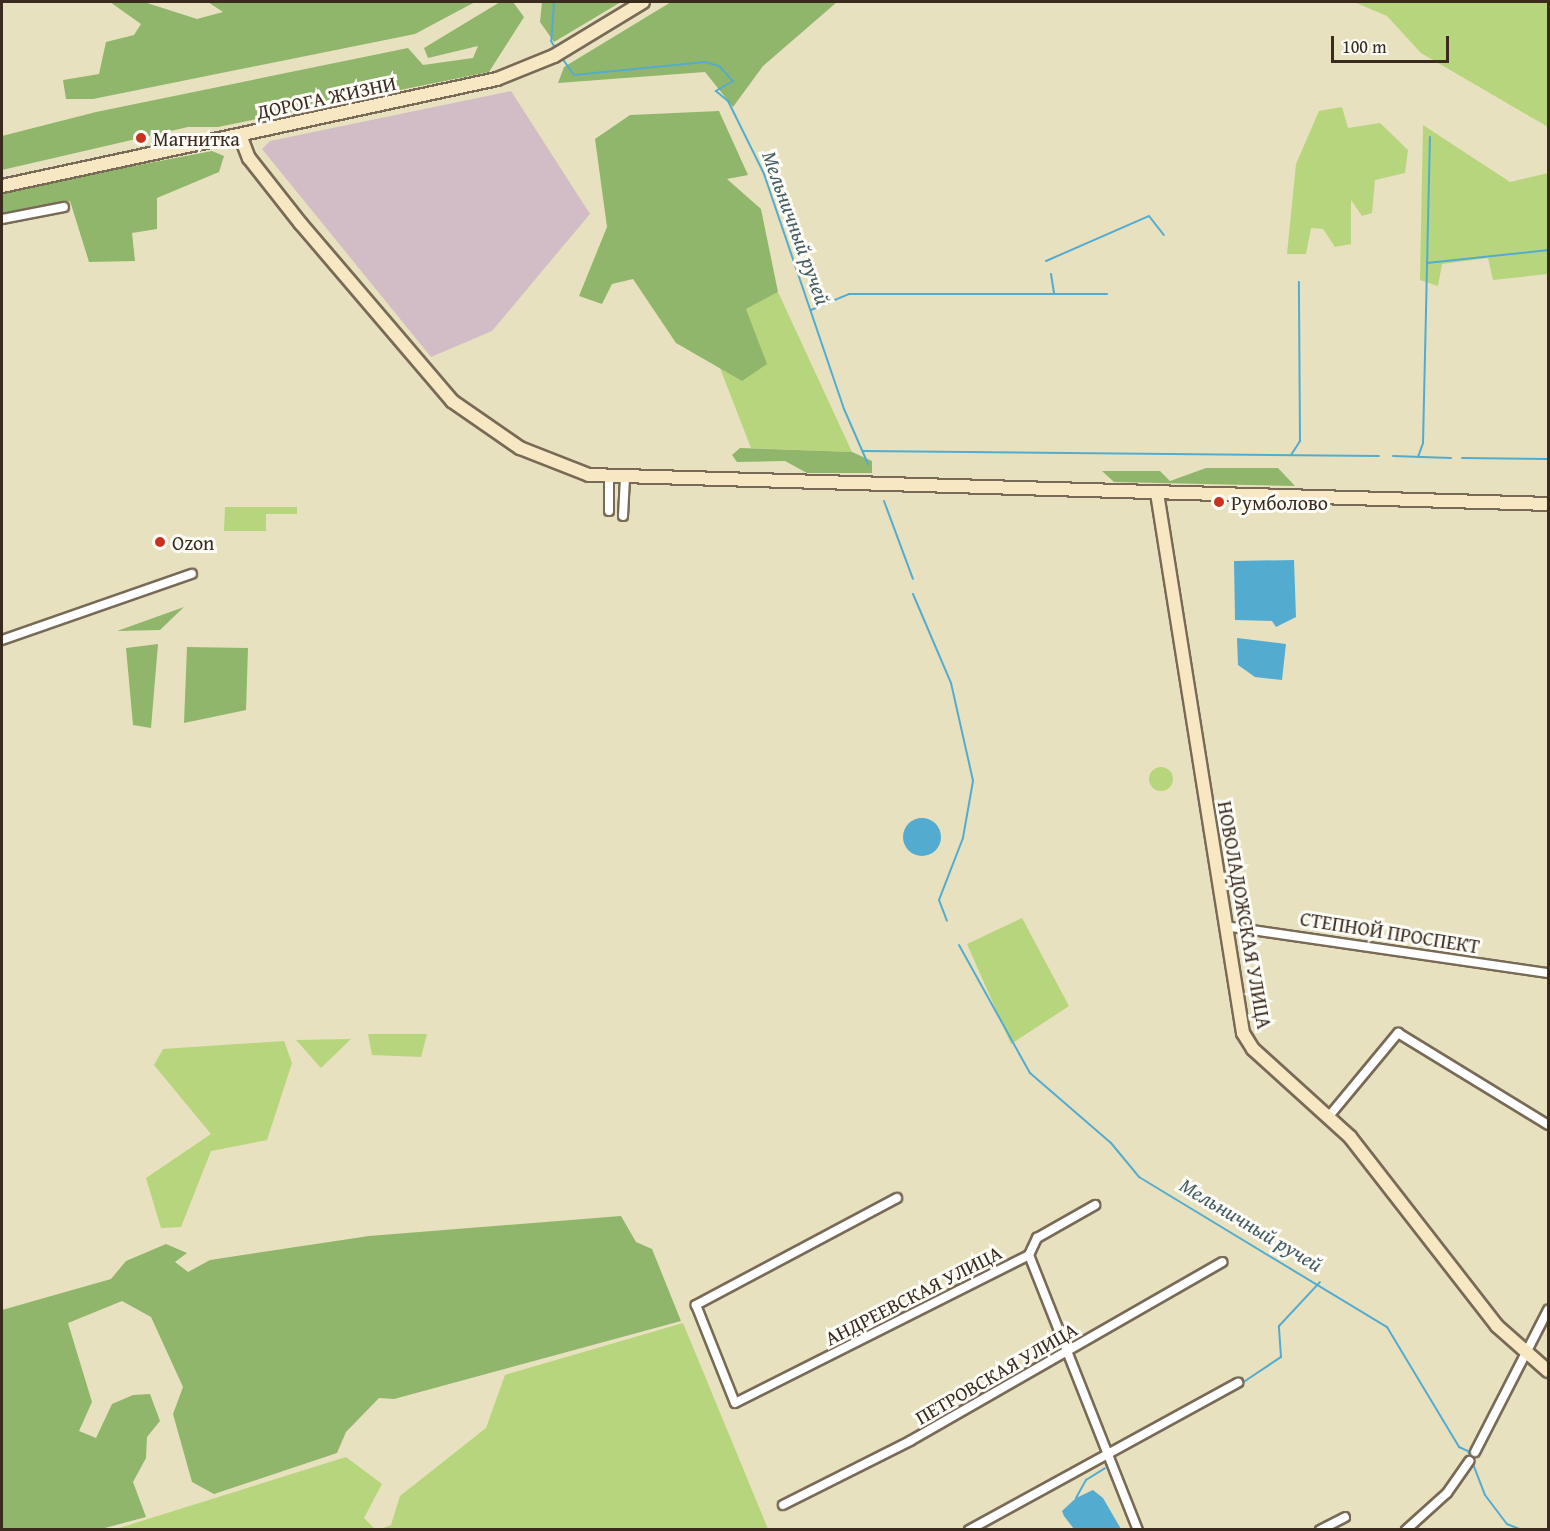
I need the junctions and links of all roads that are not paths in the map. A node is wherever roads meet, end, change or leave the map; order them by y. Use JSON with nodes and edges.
{"nodes":[{"id":1,"x":643,"y":2,"type":"edge"},
{"id":2,"x":240,"y":135,"type":"junction"},
{"id":3,"x":2,"y":186,"type":"edge"},
{"id":4,"x":64,"y":207,"type":"dead end"},
{"id":5,"x":2,"y":219,"type":"edge"},
{"id":6,"x":609,"y":479,"type":"junction"},
{"id":7,"x":625,"y":480,"type":"junction"},
{"id":8,"x":1157,"y":493,"type":"junction"},
{"id":9,"x":1548,"y":504,"type":"edge"},
{"id":10,"x":609,"y":512,"type":"dead end"},
{"id":11,"x":623,"y":516,"type":"dead end"},
{"id":12,"x":192,"y":574,"type":"dead end"},
{"id":13,"x":2,"y":640,"type":"edge"},
{"id":14,"x":1226,"y":926,"type":"junction"},
{"id":15,"x":1548,"y":973,"type":"edge"},
{"id":16,"x":1330,"y":1115,"type":"junction"},
{"id":17,"x":1548,"y":1125,"type":"edge"},
{"id":18,"x":897,"y":1198,"type":"dead end"},
{"id":19,"x":1095,"y":1205,"type":"dead end"},
{"id":20,"x":1029,"y":1255,"type":"junction"},
{"id":21,"x":1222,"y":1262,"type":"dead end"},
{"id":22,"x":1548,"y":1310,"type":"edge"},
{"id":23,"x":1064,"y":1352,"type":"junction"},
{"id":24,"x":1526,"y":1354,"type":"junction"},
{"id":25,"x":1548,"y":1371,"type":"edge"},
{"id":26,"x":1238,"y":1383,"type":"dead end"},
{"id":27,"x":1475,"y":1452,"type":"dead end"},
{"id":28,"x":1106,"y":1454,"type":"junction"},
{"id":29,"x":1469,"y":1461,"type":"dead end"},
{"id":30,"x":783,"y":1505,"type":"dead end"},
{"id":31,"x":1345,"y":1517,"type":"dead end"},
{"id":32,"x":969,"y":1530,"type":"edge"},
{"id":33,"x":1138,"y":1530,"type":"edge"},
{"id":34,"x":1320,"y":1530,"type":"edge"},
{"id":35,"x":1406,"y":1530,"type":"edge"}],
"edges":[{"from":1,"to":2,"type":"main road","name":"ДОРОГА ЖИЗНИ"},
{"from":2,"to":3,"type":"main road","name":"ДОРОГА ЖИЗНИ"},
{"from":2,"to":6,"type":"main road"},
{"from":4,"to":5,"type":"street"},
{"from":6,"to":7,"type":"main road"},
{"from":6,"to":10,"type":"street"},
{"from":7,"to":8,"type":"main road"},
{"from":7,"to":11,"type":"street"},
{"from":8,"to":9,"type":"main road"},
{"from":8,"to":14,"type":"main road","name":"НОВОЛАДОЖСКАЯ УЛИЦА"},
{"from":12,"to":13,"type":"street"},
{"from":14,"to":15,"type":"street","name":"СТЕПНОЙ ПРОСПЕКТ"},
{"from":14,"to":16,"type":"main road","name":"НОВОЛАДОЖСКАЯ УЛИЦА"},
{"from":16,"to":17,"type":"street"},
{"from":16,"to":24,"type":"main road","name":"НОВОЛАДОЖСКАЯ УЛИЦА"},
{"from":18,"to":20,"type":"street","name":"АНДРЕЕВСКАЯ УЛИЦА"},
{"from":19,"to":20,"type":"street","name":"АНДРЕЕВСКАЯ УЛИЦА"},
{"from":20,"to":23,"type":"street"},
{"from":21,"to":23,"type":"street","name":"ПЕТРОВСКАЯ УЛИЦА"},
{"from":22,"to":24,"type":"street"},
{"from":23,"to":28,"type":"street"},
{"from":23,"to":30,"type":"street","name":"ПЕТРОВСКАЯ УЛИЦА"},
{"from":24,"to":25,"type":"main road","name":"НОВОЛАДОЖСКАЯ УЛИЦА"},
{"from":24,"to":27,"type":"street"},
{"from":26,"to":28,"type":"street"},
{"from":28,"to":32,"type":"street"},
{"from":28,"to":33,"type":"street"},
{"from":29,"to":35,"type":"street"},
{"from":31,"to":34,"type":"street"}]}
